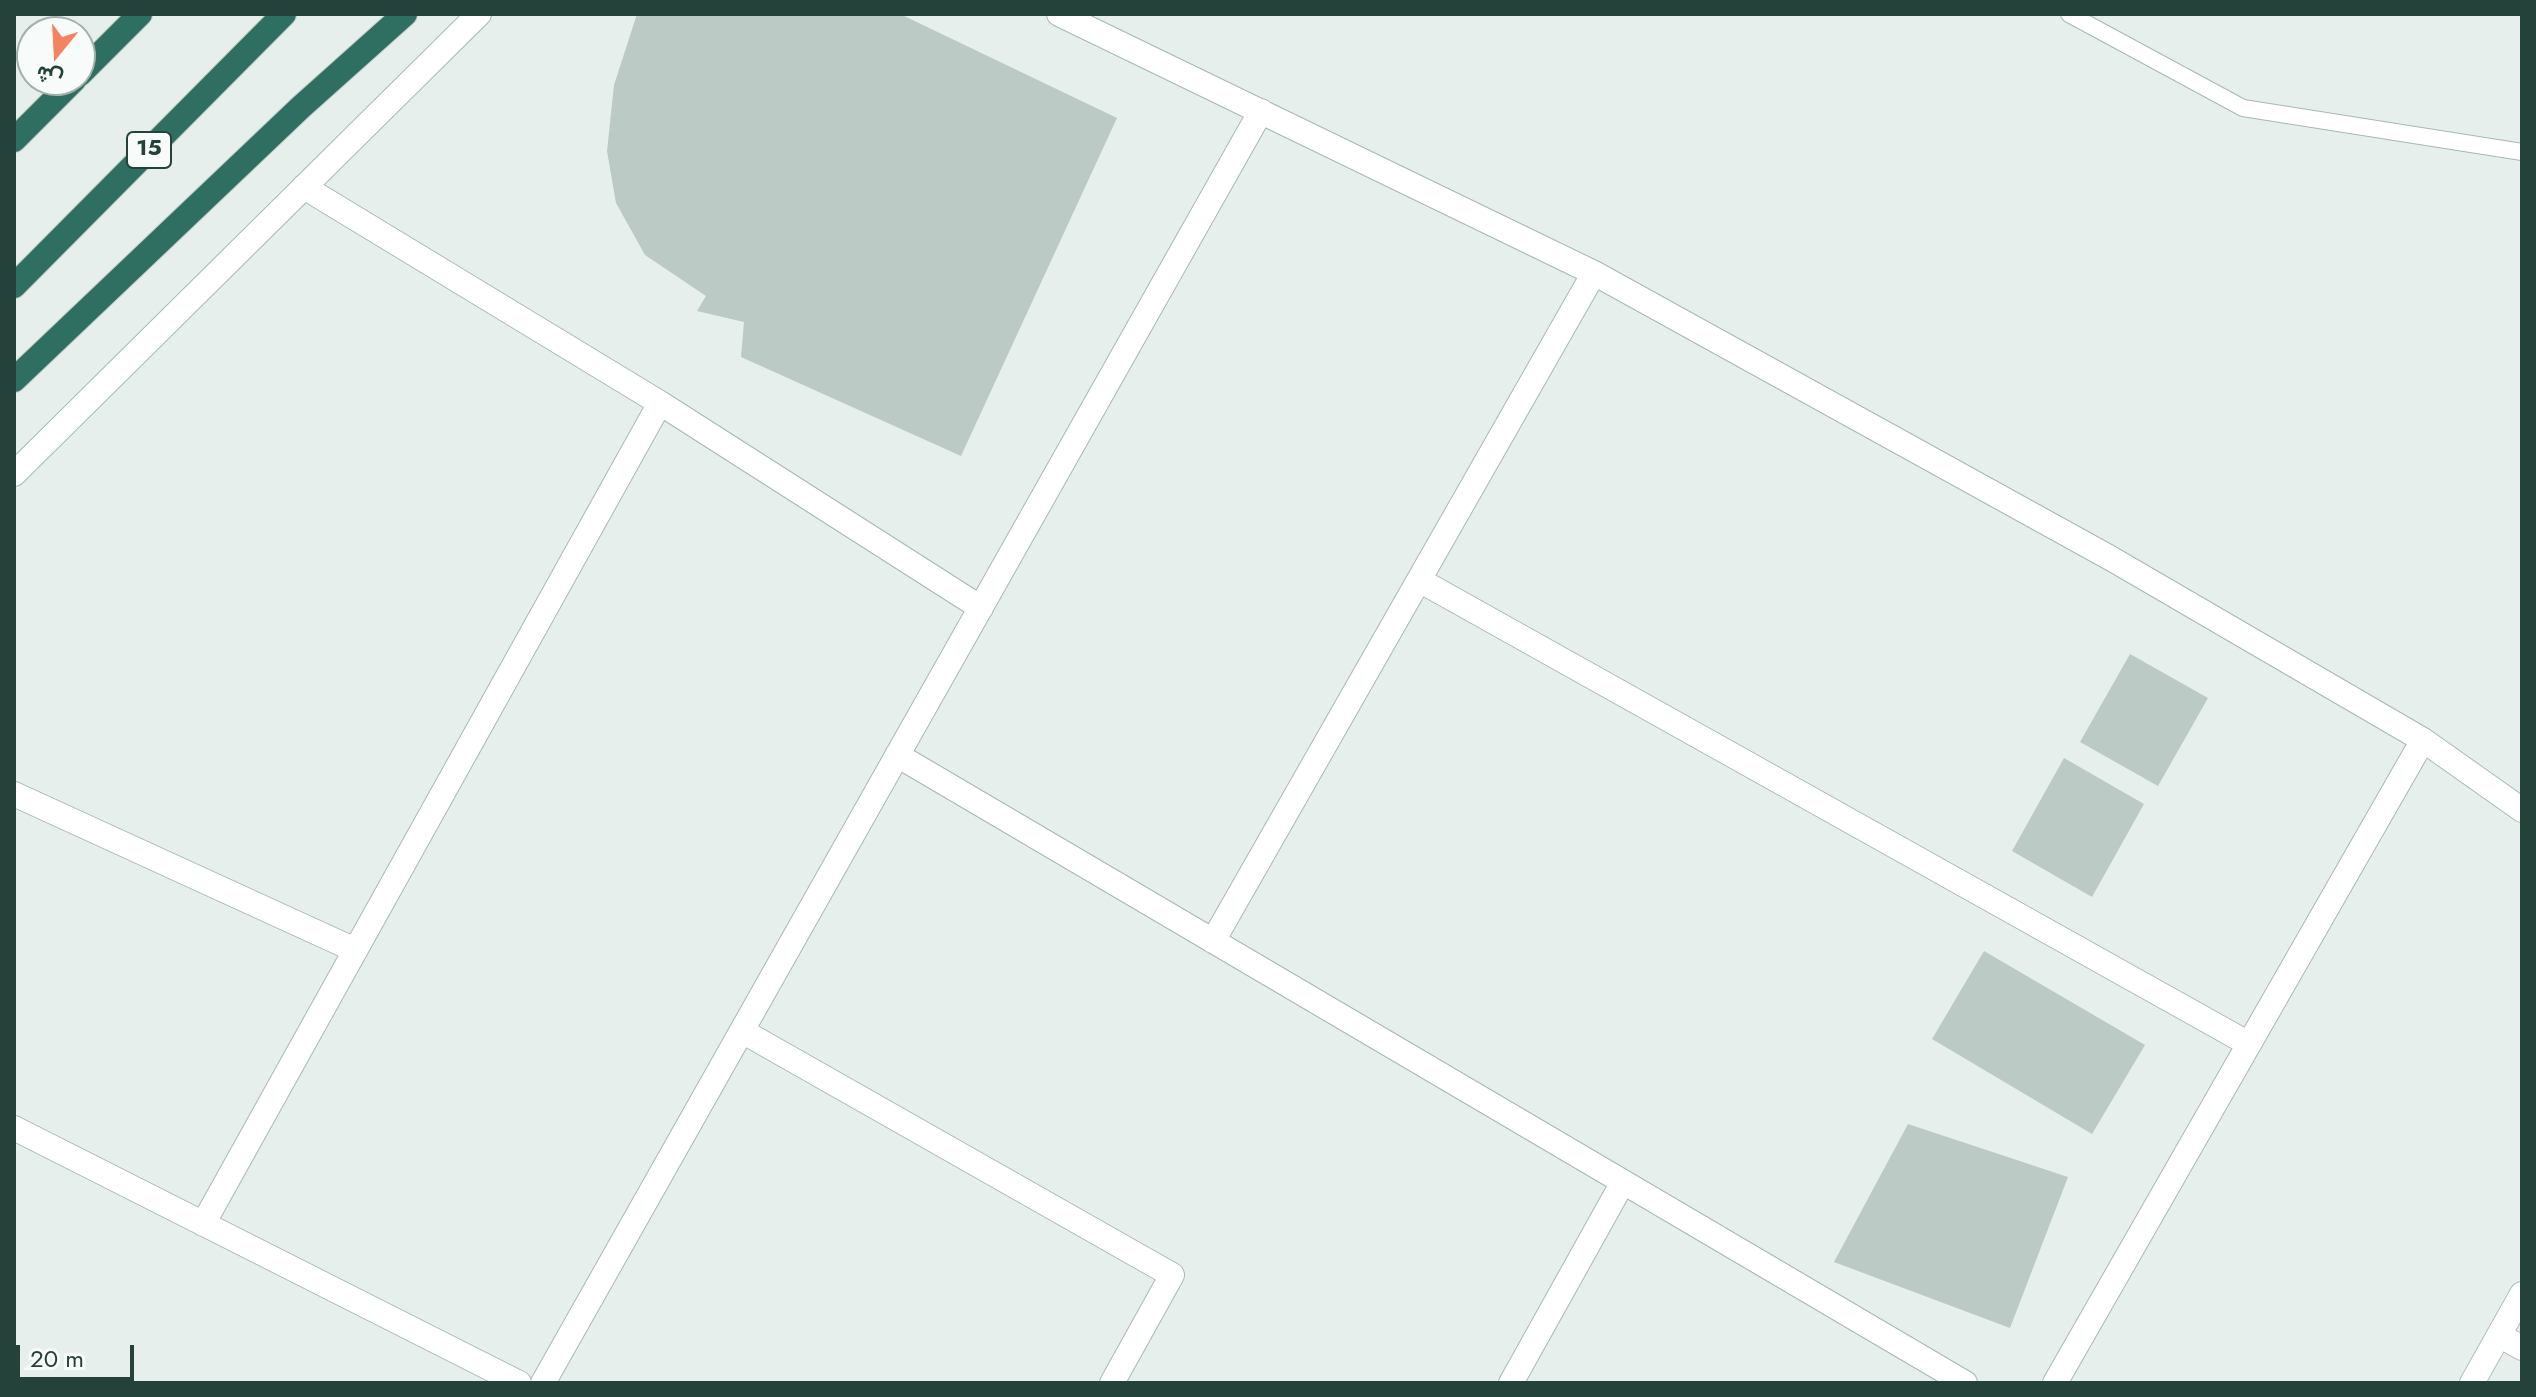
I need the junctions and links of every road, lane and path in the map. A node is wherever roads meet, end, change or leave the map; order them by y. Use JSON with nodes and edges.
{"nodes":[{"id":1,"x":140,"y":14,"type":"edge"},
{"id":2,"x":284,"y":14,"type":"edge"},
{"id":3,"x":405,"y":14,"type":"edge"},
{"id":4,"x":479,"y":14,"type":"edge"},
{"id":5,"x":1059,"y":14,"type":"edge"},
{"id":6,"x":2069,"y":14,"type":"edge"},
{"id":7,"x":96,"y":58,"type":"edge"},
{"id":8,"x":58,"y":96,"type":"edge"},
{"id":9,"x":1261,"y":111,"type":"junction"},
{"id":10,"x":14,"y":140,"type":"edge"},
{"id":11,"x":2522,"y":152,"type":"edge"},
{"id":12,"x":304,"y":187,"type":"junction"},
{"id":13,"x":1594,"y":273,"type":"junction"},
{"id":14,"x":14,"y":286,"type":"edge"},
{"id":15,"x":14,"y":380,"type":"edge"},
{"id":16,"x":660,"y":403,"type":"junction"},
{"id":17,"x":14,"y":474,"type":"edge"},
{"id":18,"x":1419,"y":580,"type":"junction"},
{"id":19,"x":981,"y":608,"type":"junction"},
{"id":20,"x":2423,"y":740,"type":"junction"},
{"id":21,"x":897,"y":755,"type":"junction"},
{"id":22,"x":14,"y":794,"type":"edge"},
{"id":23,"x":2522,"y":810,"type":"edge"},
{"id":24,"x":1213,"y":941,"type":"junction"},
{"id":25,"x":355,"y":950,"type":"junction"},
{"id":26,"x":742,"y":1031,"type":"junction"},
{"id":27,"x":2249,"y":1044,"type":"junction"},
{"id":28,"x":14,"y":1128,"type":"edge"},
{"id":29,"x":1623,"y":1182,"type":"junction"},
{"id":30,"x":203,"y":1224,"type":"junction"},
{"id":31,"x":2522,"y":1294,"type":"edge"},
{"id":32,"x":2499,"y":1335,"type":"junction"},
{"id":33,"x":2522,"y":1348,"type":"edge"},
{"id":34,"x":519,"y":1383,"type":"edge"},
{"id":35,"x":543,"y":1383,"type":"edge"},
{"id":36,"x":1112,"y":1383,"type":"edge"},
{"id":37,"x":1511,"y":1383,"type":"edge"},
{"id":38,"x":1965,"y":1383,"type":"edge"},
{"id":39,"x":2055,"y":1383,"type":"edge"},
{"id":40,"x":2472,"y":1383,"type":"edge"}],
"edges":[{"from":1,"to":7,"type":"highway"},
{"from":2,"to":14,"type":"highway","number":"15"},
{"from":3,"to":15,"type":"highway"},
{"from":4,"to":12,"type":"street"},
{"from":5,"to":9,"type":"street"},
{"from":6,"to":11,"type":"lane"},
{"from":8,"to":10,"type":"highway"},
{"from":9,"to":13,"type":"street"},
{"from":9,"to":19,"type":"street"},
{"from":12,"to":16,"type":"street"},
{"from":12,"to":17,"type":"street"},
{"from":13,"to":18,"type":"street"},
{"from":13,"to":20,"type":"street"},
{"from":16,"to":19,"type":"street"},
{"from":16,"to":25,"type":"street"},
{"from":18,"to":24,"type":"street"},
{"from":18,"to":27,"type":"street"},
{"from":19,"to":21,"type":"street"},
{"from":20,"to":23,"type":"street"},
{"from":20,"to":27,"type":"street"},
{"from":21,"to":24,"type":"street"},
{"from":21,"to":26,"type":"street"},
{"from":22,"to":25,"type":"street"},
{"from":24,"to":29,"type":"street"},
{"from":25,"to":30,"type":"street"},
{"from":26,"to":35,"type":"street"},
{"from":26,"to":36,"type":"street"},
{"from":27,"to":39,"type":"street"},
{"from":28,"to":30,"type":"street"},
{"from":29,"to":37,"type":"street"},
{"from":29,"to":38,"type":"street"},
{"from":30,"to":34,"type":"street"},
{"from":31,"to":32,"type":"street"},
{"from":32,"to":33,"type":"street"},
{"from":32,"to":40,"type":"street"}]}
